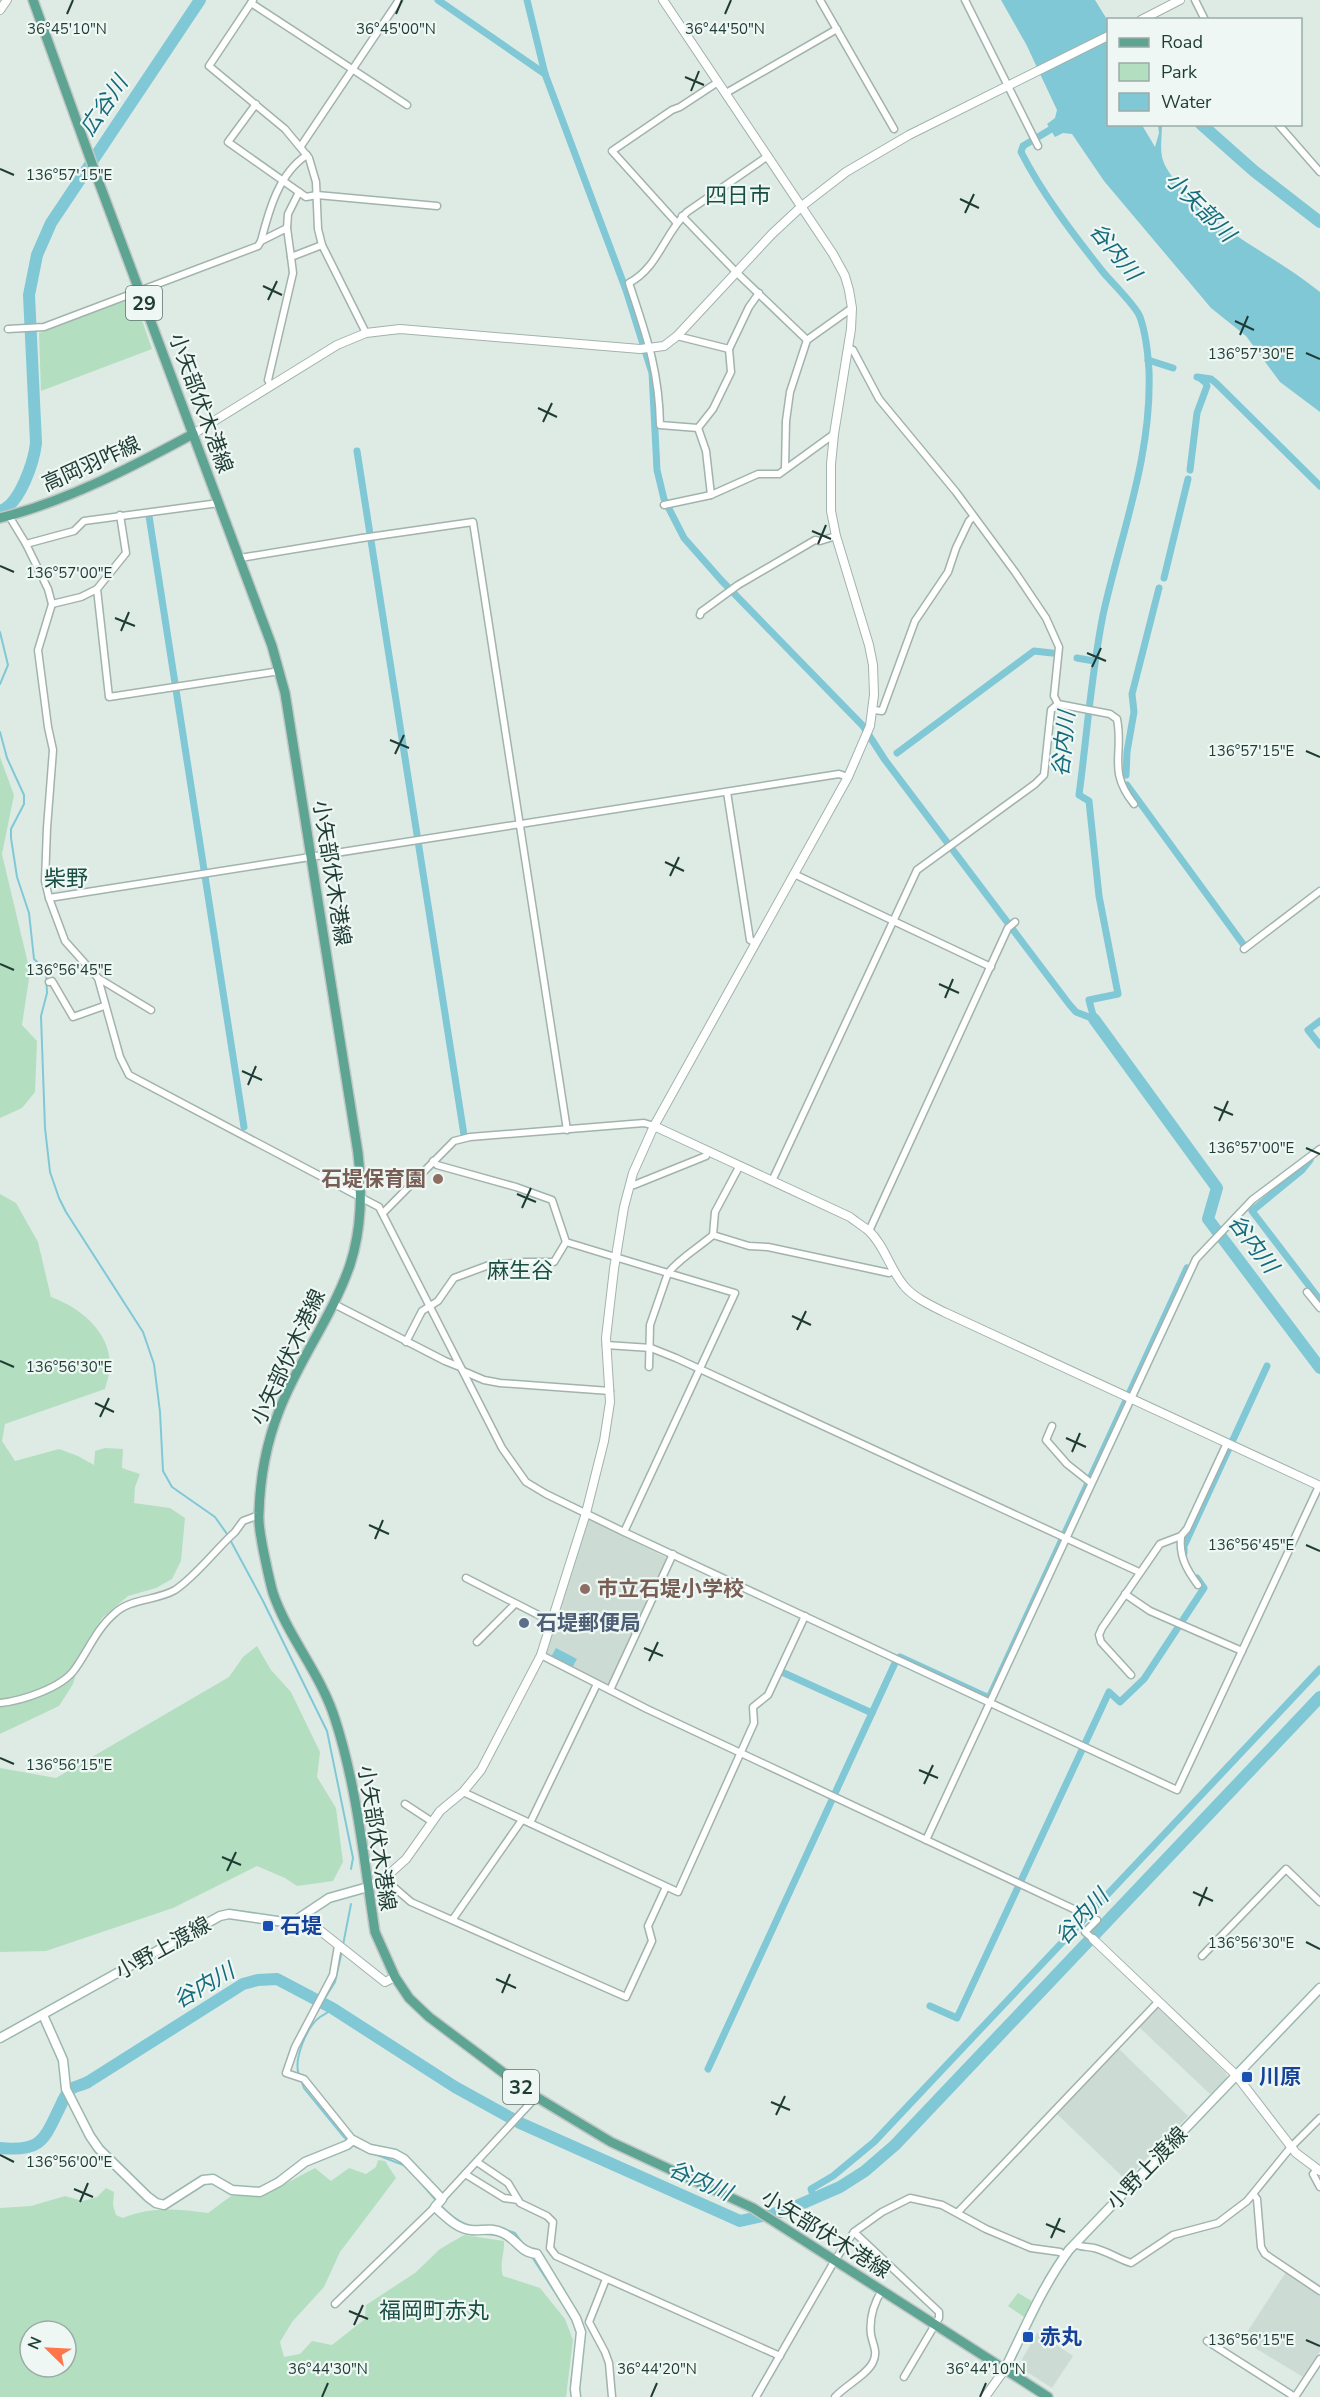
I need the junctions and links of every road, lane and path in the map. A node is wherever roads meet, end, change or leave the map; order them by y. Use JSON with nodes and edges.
{"nodes":[{"id":1,"x":7,"y":0,"type":"edge"},
{"id":2,"x":33,"y":0,"type":"edge"},
{"id":3,"x":399,"y":0,"type":"edge"},
{"id":4,"x":663,"y":0,"type":"edge"},
{"id":5,"x":820,"y":0,"type":"edge"},
{"id":6,"x":965,"y":0,"type":"edge"},
{"id":7,"x":1180,"y":0,"type":"edge"},
{"id":8,"x":1195,"y":0,"type":"edge"},
{"id":9,"x":252,"y":1,"type":"edge"},
{"id":10,"x":0,"y":10,"type":"edge"},
{"id":11,"x":1145,"y":18,"type":"edge"},
{"id":12,"x":1204,"y":18,"type":"edge"},
{"id":13,"x":837,"y":29,"type":"junction"},
{"id":14,"x":1107,"y":36,"type":"edge"},
{"id":15,"x":352,"y":69,"type":"junction"},
{"id":16,"x":718,"y":82,"type":"junction"},
{"id":17,"x":1010,"y":85,"type":"junction"},
{"id":18,"x":726,"y":93,"type":"junction"},
{"id":19,"x":256,"y":104,"type":"junction"},
{"id":20,"x":406,"y":105,"type":"dead end"},
{"id":21,"x":1280,"y":126,"type":"edge"},
{"id":22,"x":894,"y":129,"type":"dead end"},
{"id":23,"x":301,"y":146,"type":"junction"},
{"id":24,"x":1038,"y":146,"type":"dead end"},
{"id":25,"x":307,"y":155,"type":"junction"},
{"id":26,"x":768,"y":156,"type":"junction"},
{"id":27,"x":1320,"y":172,"type":"edge"},
{"id":28,"x":284,"y":182,"type":"junction"},
{"id":29,"x":299,"y":192,"type":"junction"},
{"id":30,"x":317,"y":195,"type":"junction"},
{"id":31,"x":437,"y":206,"type":"dead end"},
{"id":32,"x":802,"y":206,"type":"junction"},
{"id":33,"x":682,"y":216,"type":"junction"},
{"id":34,"x":676,"y":222,"type":"junction"},
{"id":35,"x":287,"y":228,"type":"junction"},
{"id":36,"x":261,"y":241,"type":"junction"},
{"id":37,"x":322,"y":245,"type":"junction"},
{"id":38,"x":291,"y":257,"type":"junction"},
{"id":39,"x":737,"y":273,"type":"junction"},
{"id":40,"x":140,"y":291,"type":"junction"},
{"id":41,"x":759,"y":293,"type":"junction"},
{"id":42,"x":852,"y":308,"type":"junction"},
{"id":43,"x":8,"y":329,"type":"dead end"},
{"id":44,"x":366,"y":333,"type":"junction"},
{"id":45,"x":677,"y":336,"type":"junction"},
{"id":46,"x":807,"y":340,"type":"junction"},
{"id":47,"x":848,"y":348,"type":"junction"},
{"id":48,"x":647,"y":349,"type":"junction"},
{"id":49,"x":729,"y":349,"type":"junction"},
{"id":50,"x":271,"y":386,"type":"junction"},
{"id":51,"x":698,"y":428,"type":"junction"},
{"id":52,"x":193,"y":434,"type":"junction"},
{"id":53,"x":834,"y":434,"type":"junction"},
{"id":54,"x":785,"y":469,"type":"junction"},
{"id":55,"x":711,"y":495,"type":"junction"},
{"id":56,"x":219,"y":504,"type":"junction"},
{"id":57,"x":664,"y":505,"type":"dead end"},
{"id":58,"x":120,"y":515,"type":"junction"},
{"id":59,"x":4,"y":517,"type":"edge"},
{"id":60,"x":973,"y":517,"type":"junction"},
{"id":61,"x":836,"y":536,"type":"junction"},
{"id":62,"x":26,"y":544,"type":"junction"},
{"id":63,"x":240,"y":558,"type":"junction"},
{"id":64,"x":97,"y":589,"type":"junction"},
{"id":65,"x":52,"y":604,"type":"junction"},
{"id":66,"x":700,"y":615,"type":"dead end"},
{"id":67,"x":280,"y":670,"type":"junction"},
{"id":68,"x":1061,"y":706,"type":"junction"},
{"id":69,"x":874,"y":710,"type":"junction"},
{"id":70,"x":848,"y":777,"type":"junction"},
{"id":71,"x":727,"y":792,"type":"junction"},
{"id":72,"x":1134,"y":804,"type":"dead end"},
{"id":73,"x":520,"y":824,"type":"junction"},
{"id":74,"x":311,"y":858,"type":"junction"},
{"id":75,"x":794,"y":874,"type":"junction"},
{"id":76,"x":1320,"y":891,"type":"edge"},
{"id":77,"x":49,"y":898,"type":"junction"},
{"id":78,"x":894,"y":920,"type":"junction"},
{"id":79,"x":1015,"y":922,"type":"dead end"},
{"id":80,"x":756,"y":943,"type":"junction"},
{"id":81,"x":1244,"y":948,"type":"dead end"},
{"id":82,"x":991,"y":967,"type":"junction"},
{"id":83,"x":98,"y":978,"type":"junction"},
{"id":84,"x":49,"y":982,"type":"dead end"},
{"id":85,"x":104,"y":1006,"type":"junction"},
{"id":86,"x":151,"y":1010,"type":"dead end"},
{"id":87,"x":654,"y":1126,"type":"junction"},
{"id":88,"x":567,"y":1130,"type":"junction"},
{"id":89,"x":1320,"y":1149,"type":"edge"},
{"id":90,"x":707,"y":1152,"type":"junction"},
{"id":91,"x":433,"y":1161,"type":"junction"},
{"id":92,"x":739,"y":1167,"type":"junction"},
{"id":93,"x":772,"y":1181,"type":"junction"},
{"id":94,"x":630,"y":1184,"type":"junction"},
{"id":95,"x":361,"y":1197,"type":"junction"},
{"id":96,"x":383,"y":1213,"type":"junction"},
{"id":97,"x":869,"y":1231,"type":"junction"},
{"id":98,"x":713,"y":1235,"type":"junction"},
{"id":99,"x":566,"y":1242,"type":"junction"},
{"id":100,"x":616,"y":1257,"type":"junction"},
{"id":101,"x":893,"y":1271,"type":"junction"},
{"id":102,"x":668,"y":1274,"type":"junction"},
{"id":103,"x":1307,"y":1292,"type":"dead end"},
{"id":104,"x":334,"y":1304,"type":"junction"},
{"id":105,"x":430,"y":1305,"type":"junction"},
{"id":106,"x":1320,"y":1308,"type":"edge"},
{"id":107,"x":406,"y":1342,"type":"junction"},
{"id":108,"x":606,"y":1345,"type":"junction"},
{"id":109,"x":651,"y":1348,"type":"junction"},
{"id":110,"x":649,"y":1367,"type":"dead end"},
{"id":111,"x":462,"y":1369,"type":"junction"},
{"id":112,"x":701,"y":1370,"type":"junction"},
{"id":113,"x":610,"y":1391,"type":"junction"},
{"id":114,"x":1131,"y":1398,"type":"junction"},
{"id":115,"x":1052,"y":1426,"type":"dead end"},
{"id":116,"x":1227,"y":1443,"type":"junction"},
{"id":117,"x":1091,"y":1483,"type":"junction"},
{"id":118,"x":1319,"y":1486,"type":"edge"},
{"id":119,"x":586,"y":1513,"type":"junction"},
{"id":120,"x":259,"y":1515,"type":"junction"},
{"id":121,"x":624,"y":1532,"type":"junction"},
{"id":122,"x":1181,"y":1536,"type":"junction"},
{"id":123,"x":1065,"y":1540,"type":"junction"},
{"id":124,"x":674,"y":1554,"type":"junction"},
{"id":125,"x":1139,"y":1572,"type":"junction"},
{"id":126,"x":466,"y":1578,"type":"dead end"},
{"id":127,"x":1198,"y":1585,"type":"dead end"},
{"id":128,"x":1125,"y":1594,"type":"junction"},
{"id":129,"x":515,"y":1604,"type":"junction"},
{"id":130,"x":805,"y":1616,"type":"junction"},
{"id":131,"x":552,"y":1622,"type":"junction"},
{"id":132,"x":477,"y":1642,"type":"dead end"},
{"id":133,"x":1242,"y":1652,"type":"junction"},
{"id":134,"x":541,"y":1655,"type":"junction"},
{"id":135,"x":1131,"y":1675,"type":"dead end"},
{"id":136,"x":597,"y":1684,"type":"junction"},
{"id":137,"x":610,"y":1690,"type":"junction"},
{"id":138,"x":991,"y":1702,"type":"junction"},
{"id":139,"x":0,"y":1703,"type":"edge"},
{"id":140,"x":741,"y":1754,"type":"junction"},
{"id":141,"x":463,"y":1792,"type":"junction"},
{"id":142,"x":405,"y":1804,"type":"dead end"},
{"id":143,"x":522,"y":1820,"type":"junction"},
{"id":144,"x":431,"y":1821,"type":"junction"},
{"id":145,"x":530,"y":1823,"type":"junction"},
{"id":146,"x":926,"y":1840,"type":"junction"},
{"id":147,"x":387,"y":1876,"type":"junction"},
{"id":148,"x":368,"y":1887,"type":"junction"},
{"id":149,"x":666,"y":1887,"type":"junction"},
{"id":150,"x":1320,"y":1902,"type":"edge"},
{"id":151,"x":303,"y":1917,"type":"junction"},
{"id":152,"x":453,"y":1919,"type":"junction"},
{"id":153,"x":1090,"y":1937,"type":"joint"},
{"id":154,"x":338,"y":1946,"type":"junction"},
{"id":155,"x":1202,"y":1956,"type":"dead end"},
{"id":156,"x":395,"y":1977,"type":"junction"},
{"id":157,"x":1320,"y":1988,"type":"edge"},
{"id":158,"x":1158,"y":2002,"type":"junction"},
{"id":159,"x":43,"y":2015,"type":"junction"},
{"id":160,"x":0,"y":2038,"type":"edge"},
{"id":161,"x":1236,"y":2075,"type":"junction"},
{"id":162,"x":536,"y":2097,"type":"junction"},
{"id":163,"x":1320,"y":2118,"type":"edge"},
{"id":164,"x":350,"y":2142,"type":"junction"},
{"id":165,"x":1291,"y":2147,"type":"junction"},
{"id":166,"x":477,"y":2162,"type":"junction"},
{"id":167,"x":1318,"y":2170,"type":"edge"},
{"id":168,"x":465,"y":2174,"type":"junction"},
{"id":169,"x":1320,"y":2187,"type":"edge"},
{"id":170,"x":1254,"y":2195,"type":"junction"},
{"id":171,"x":519,"y":2200,"type":"junction"},
{"id":172,"x":439,"y":2203,"type":"junction"},
{"id":173,"x":958,"y":2212,"type":"junction"},
{"id":174,"x":854,"y":2232,"type":"junction"},
{"id":175,"x":1075,"y":2244,"type":"junction"},
{"id":176,"x":550,"y":2248,"type":"junction"},
{"id":177,"x":536,"y":2254,"type":"junction"},
{"id":178,"x":1065,"y":2256,"type":"junction"},
{"id":179,"x":835,"y":2260,"type":"junction"},
{"id":180,"x":606,"y":2279,"type":"junction"},
{"id":181,"x":882,"y":2290,"type":"junction"},
{"id":182,"x":1320,"y":2291,"type":"edge"},
{"id":183,"x":335,"y":2304,"type":"dead end"},
{"id":184,"x":934,"y":2325,"type":"junction"},
{"id":185,"x":1207,"y":2341,"type":"dead end"},
{"id":186,"x":780,"y":2356,"type":"junction"},
{"id":187,"x":1320,"y":2359,"type":"edge"},
{"id":188,"x":1005,"y":2369,"type":"junction"},
{"id":189,"x":904,"y":2377,"type":"dead end"},
{"id":190,"x":576,"y":2397,"type":"edge"},
{"id":191,"x":612,"y":2397,"type":"edge"},
{"id":192,"x":756,"y":2397,"type":"edge"},
{"id":193,"x":835,"y":2397,"type":"edge"},
{"id":194,"x":986,"y":2397,"type":"edge"},
{"id":195,"x":1048,"y":2397,"type":"edge"},
{"id":196,"x":1295,"y":2397,"type":"edge"}],
"edges":[{"from":1,"to":10,"type":"street"},
{"from":2,"to":40,"type":"main road","name":"小矢部伏木港線","number":"29"},
{"from":3,"to":15,"type":"street"},
{"from":4,"to":16,"type":"street"},
{"from":5,"to":13,"type":"street"},
{"from":6,"to":17,"type":"street"},
{"from":7,"to":11,"type":"street"},
{"from":8,"to":12,"type":"street"},
{"from":9,"to":15,"type":"street"},
{"from":9,"to":19,"type":"street"},
{"from":13,"to":18,"type":"street"},
{"from":13,"to":22,"type":"street"},
{"from":14,"to":17,"type":"street"},
{"from":15,"to":20,"type":"street"},
{"from":15,"to":23,"type":"street"},
{"from":16,"to":18,"type":"street"},
{"from":16,"to":34,"type":"street"},
{"from":17,"to":24,"type":"street"},
{"from":17,"to":32,"type":"street"},
{"from":18,"to":26,"type":"street"},
{"from":19,"to":23,"type":"street"},
{"from":19,"to":28,"type":"street"},
{"from":21,"to":27,"type":"street"},
{"from":23,"to":25,"type":"street"},
{"from":25,"to":28,"type":"street"},
{"from":25,"to":30,"type":"street"},
{"from":26,"to":32,"type":"street"},
{"from":26,"to":33,"type":"street"},
{"from":28,"to":29,"type":"street"},
{"from":28,"to":36,"type":"street"},
{"from":29,"to":30,"type":"street"},
{"from":29,"to":35,"type":"street"},
{"from":30,"to":31,"type":"street"},
{"from":30,"to":37,"type":"street"},
{"from":32,"to":39,"type":"street"},
{"from":32,"to":42,"type":"street"},
{"from":33,"to":34,"type":"street"},
{"from":33,"to":39,"type":"street"},
{"from":34,"to":48,"type":"street"},
{"from":35,"to":36,"type":"street"},
{"from":35,"to":38,"type":"street"},
{"from":36,"to":40,"type":"street"},
{"from":37,"to":38,"type":"street"},
{"from":37,"to":44,"type":"street"},
{"from":38,"to":50,"type":"street"},
{"from":39,"to":41,"type":"street"},
{"from":39,"to":45,"type":"street"},
{"from":40,"to":43,"type":"street"},
{"from":40,"to":52,"type":"main road","name":"小矢部伏木港線","number":"29"},
{"from":41,"to":46,"type":"street"},
{"from":41,"to":49,"type":"street"},
{"from":42,"to":46,"type":"street"},
{"from":42,"to":47,"type":"street"},
{"from":44,"to":48,"type":"street"},
{"from":44,"to":50,"type":"street"},
{"from":45,"to":48,"type":"street"},
{"from":45,"to":49,"type":"street"},
{"from":46,"to":54,"type":"street"},
{"from":47,"to":53,"type":"street"},
{"from":47,"to":60,"type":"street"},
{"from":48,"to":51,"type":"street"},
{"from":49,"to":51,"type":"street"},
{"from":50,"to":52,"type":"street"},
{"from":51,"to":55,"type":"street"},
{"from":52,"to":56,"type":"main road","name":"小矢部伏木港線","number":"32"},
{"from":52,"to":59,"type":"main road","name":"高岡羽咋線"},
{"from":53,"to":54,"type":"street"},
{"from":53,"to":61,"type":"street"},
{"from":54,"to":55,"type":"street"},
{"from":55,"to":57,"type":"street"},
{"from":56,"to":58,"type":"street"},
{"from":56,"to":63,"type":"main road","name":"小矢部伏木港線","number":"32"},
{"from":58,"to":62,"type":"street"},
{"from":58,"to":64,"type":"street"},
{"from":59,"to":62,"type":"street"},
{"from":60,"to":68,"type":"street"},
{"from":60,"to":69,"type":"street"},
{"from":61,"to":66,"type":"street"},
{"from":61,"to":69,"type":"street"},
{"from":62,"to":65,"type":"street"},
{"from":63,"to":67,"type":"main road","name":"小矢部伏木港線","number":"32"},
{"from":63,"to":73,"type":"street"},
{"from":64,"to":65,"type":"street"},
{"from":64,"to":67,"type":"street"},
{"from":65,"to":77,"type":"street"},
{"from":67,"to":74,"type":"main road","name":"小矢部伏木港線","number":"32"},
{"from":68,"to":72,"type":"street"},
{"from":68,"to":78,"type":"street"},
{"from":69,"to":70,"type":"street"},
{"from":70,"to":71,"type":"street"},
{"from":70,"to":75,"type":"street"},
{"from":71,"to":73,"type":"street"},
{"from":71,"to":80,"type":"street"},
{"from":73,"to":74,"type":"street"},
{"from":73,"to":88,"type":"street"},
{"from":74,"to":77,"type":"street"},
{"from":74,"to":95,"type":"main road","name":"小矢部伏木港線","number":"32"},
{"from":75,"to":78,"type":"street"},
{"from":75,"to":80,"type":"street"},
{"from":76,"to":81,"type":"street"},
{"from":77,"to":83,"type":"street"},
{"from":78,"to":82,"type":"street"},
{"from":78,"to":93,"type":"street"},
{"from":79,"to":82,"type":"street"},
{"from":80,"to":87,"type":"street"},
{"from":82,"to":97,"type":"street"},
{"from":83,"to":85,"type":"street"},
{"from":83,"to":86,"type":"street"},
{"from":84,"to":85,"type":"street"},
{"from":85,"to":95,"type":"street"},
{"from":87,"to":88,"type":"street"},
{"from":87,"to":90,"type":"street"},
{"from":87,"to":94,"type":"street"},
{"from":88,"to":91,"type":"street"},
{"from":89,"to":114,"type":"street"},
{"from":90,"to":92,"type":"street"},
{"from":90,"to":94,"type":"street"},
{"from":91,"to":96,"type":"street"},
{"from":91,"to":99,"type":"street"},
{"from":92,"to":93,"type":"street"},
{"from":92,"to":98,"type":"street"},
{"from":93,"to":97,"type":"street"},
{"from":94,"to":100,"type":"street"},
{"from":95,"to":96,"type":"street"},
{"from":95,"to":104,"type":"main road","name":"小矢部伏木港線","number":"32"},
{"from":96,"to":105,"type":"street"},
{"from":97,"to":101,"type":"street"},
{"from":98,"to":101,"type":"street"},
{"from":98,"to":102,"type":"street"},
{"from":99,"to":100,"type":"street"},
{"from":99,"to":105,"type":"street"},
{"from":100,"to":102,"type":"street"},
{"from":100,"to":108,"type":"street"},
{"from":101,"to":114,"type":"street"},
{"from":102,"to":109,"type":"street"},
{"from":102,"to":112,"type":"street"},
{"from":103,"to":106,"type":"street"},
{"from":104,"to":107,"type":"street"},
{"from":104,"to":120,"type":"main road","name":"小矢部伏木港線","number":"32"},
{"from":105,"to":107,"type":"street"},
{"from":105,"to":111,"type":"street"},
{"from":107,"to":111,"type":"street"},
{"from":108,"to":109,"type":"street"},
{"from":108,"to":113,"type":"street"},
{"from":109,"to":110,"type":"street"},
{"from":109,"to":112,"type":"street"},
{"from":111,"to":113,"type":"street"},
{"from":111,"to":119,"type":"street"},
{"from":112,"to":121,"type":"street"},
{"from":112,"to":123,"type":"street"},
{"from":113,"to":119,"type":"street"},
{"from":114,"to":116,"type":"street"},
{"from":114,"to":117,"type":"street"},
{"from":115,"to":117,"type":"street"},
{"from":116,"to":118,"type":"street"},
{"from":116,"to":122,"type":"street"},
{"from":117,"to":123,"type":"street"},
{"from":118,"to":133,"type":"street"},
{"from":119,"to":121,"type":"street"},
{"from":119,"to":131,"type":"street"},
{"from":120,"to":139,"type":"street"},
{"from":120,"to":148,"type":"main road","name":"小矢部伏木港線","number":"32"},
{"from":121,"to":124,"type":"street"},
{"from":122,"to":125,"type":"street"},
{"from":122,"to":127,"type":"street"},
{"from":123,"to":125,"type":"street"},
{"from":123,"to":138,"type":"street"},
{"from":124,"to":130,"type":"street"},
{"from":124,"to":137,"type":"street"},
{"from":125,"to":128,"type":"street"},
{"from":126,"to":129,"type":"street"},
{"from":128,"to":133,"type":"street"},
{"from":128,"to":135,"type":"street"},
{"from":129,"to":131,"type":"street"},
{"from":129,"to":132,"type":"street"},
{"from":130,"to":138,"type":"street"},
{"from":130,"to":140,"type":"street"},
{"from":131,"to":134,"type":"street"},
{"from":133,"to":138,"type":"street"},
{"from":134,"to":136,"type":"street"},
{"from":134,"to":141,"type":"street"},
{"from":136,"to":137,"type":"street"},
{"from":136,"to":145,"type":"street"},
{"from":137,"to":140,"type":"street"},
{"from":138,"to":146,"type":"street"},
{"from":140,"to":146,"type":"street"},
{"from":140,"to":149,"type":"street"},
{"from":141,"to":143,"type":"street"},
{"from":141,"to":144,"type":"street"},
{"from":142,"to":144,"type":"street"},
{"from":143,"to":145,"type":"street"},
{"from":143,"to":152,"type":"street"},
{"from":144,"to":147,"type":"street"},
{"from":145,"to":149,"type":"street"},
{"from":146,"to":153,"type":"street"},
{"from":147,"to":148,"type":"street"},
{"from":147,"to":152,"type":"street"},
{"from":148,"to":151,"type":"main road","name":"小野上渡線"},
{"from":148,"to":156,"type":"main road","name":"小矢部伏木港線","number":"32"},
{"from":149,"to":152,"type":"street"},
{"from":150,"to":155,"type":"street"},
{"from":151,"to":154,"type":"street"},
{"from":151,"to":159,"type":"main road","name":"小野上渡線"},
{"from":153,"to":158,"type":"street"},
{"from":154,"to":156,"type":"street"},
{"from":154,"to":164,"type":"street"},
{"from":156,"to":162,"type":"main road","name":"小矢部伏木港線","number":"32"},
{"from":157,"to":161,"type":"main road","name":"小野上渡線"},
{"from":158,"to":161,"type":"street"},
{"from":158,"to":173,"type":"street"},
{"from":159,"to":160,"type":"main road","name":"小野上渡線"},
{"from":159,"to":164,"type":"main road"},
{"from":161,"to":165,"type":"street"},
{"from":161,"to":175,"type":"main road","name":"小野上渡線"},
{"from":162,"to":166,"type":"street"},
{"from":162,"to":179,"type":"main road","name":"小矢部伏木港線","number":"32"},
{"from":163,"to":165,"type":"street"},
{"from":164,"to":172,"type":"main road"},
{"from":165,"to":167,"type":"street"},
{"from":165,"to":170,"type":"street"},
{"from":166,"to":168,"type":"street"},
{"from":166,"to":171,"type":"street"},
{"from":167,"to":169,"type":"street"},
{"from":168,"to":171,"type":"street"},
{"from":168,"to":172,"type":"street"},
{"from":170,"to":175,"type":"street"},
{"from":170,"to":182,"type":"street"},
{"from":171,"to":176,"type":"street"},
{"from":172,"to":177,"type":"main road"},
{"from":172,"to":183,"type":"street"},
{"from":173,"to":174,"type":"street"},
{"from":173,"to":178,"type":"street"},
{"from":174,"to":179,"type":"street"},
{"from":174,"to":184,"type":"street"},
{"from":175,"to":178,"type":"main road","name":"小野上渡線"},
{"from":176,"to":177,"type":"street"},
{"from":176,"to":180,"type":"street"},
{"from":177,"to":190,"type":"main road"},
{"from":178,"to":188,"type":"main road","name":"小野上渡線"},
{"from":179,"to":181,"type":"main road","name":"小矢部伏木港線","number":"32"},
{"from":179,"to":186,"type":"street"},
{"from":180,"to":186,"type":"street"},
{"from":180,"to":191,"type":"street"},
{"from":181,"to":184,"type":"main road","name":"小矢部伏木港線","number":"32"},
{"from":181,"to":193,"type":"street"},
{"from":184,"to":188,"type":"main road","name":"小矢部伏木港線","number":"32"},
{"from":184,"to":189,"type":"street"},
{"from":185,"to":196,"type":"street"},
{"from":186,"to":192,"type":"street"},
{"from":187,"to":196,"type":"street"},
{"from":188,"to":194,"type":"street"},
{"from":188,"to":195,"type":"main road","name":"小矢部伏木港線","number":"32"}]}
